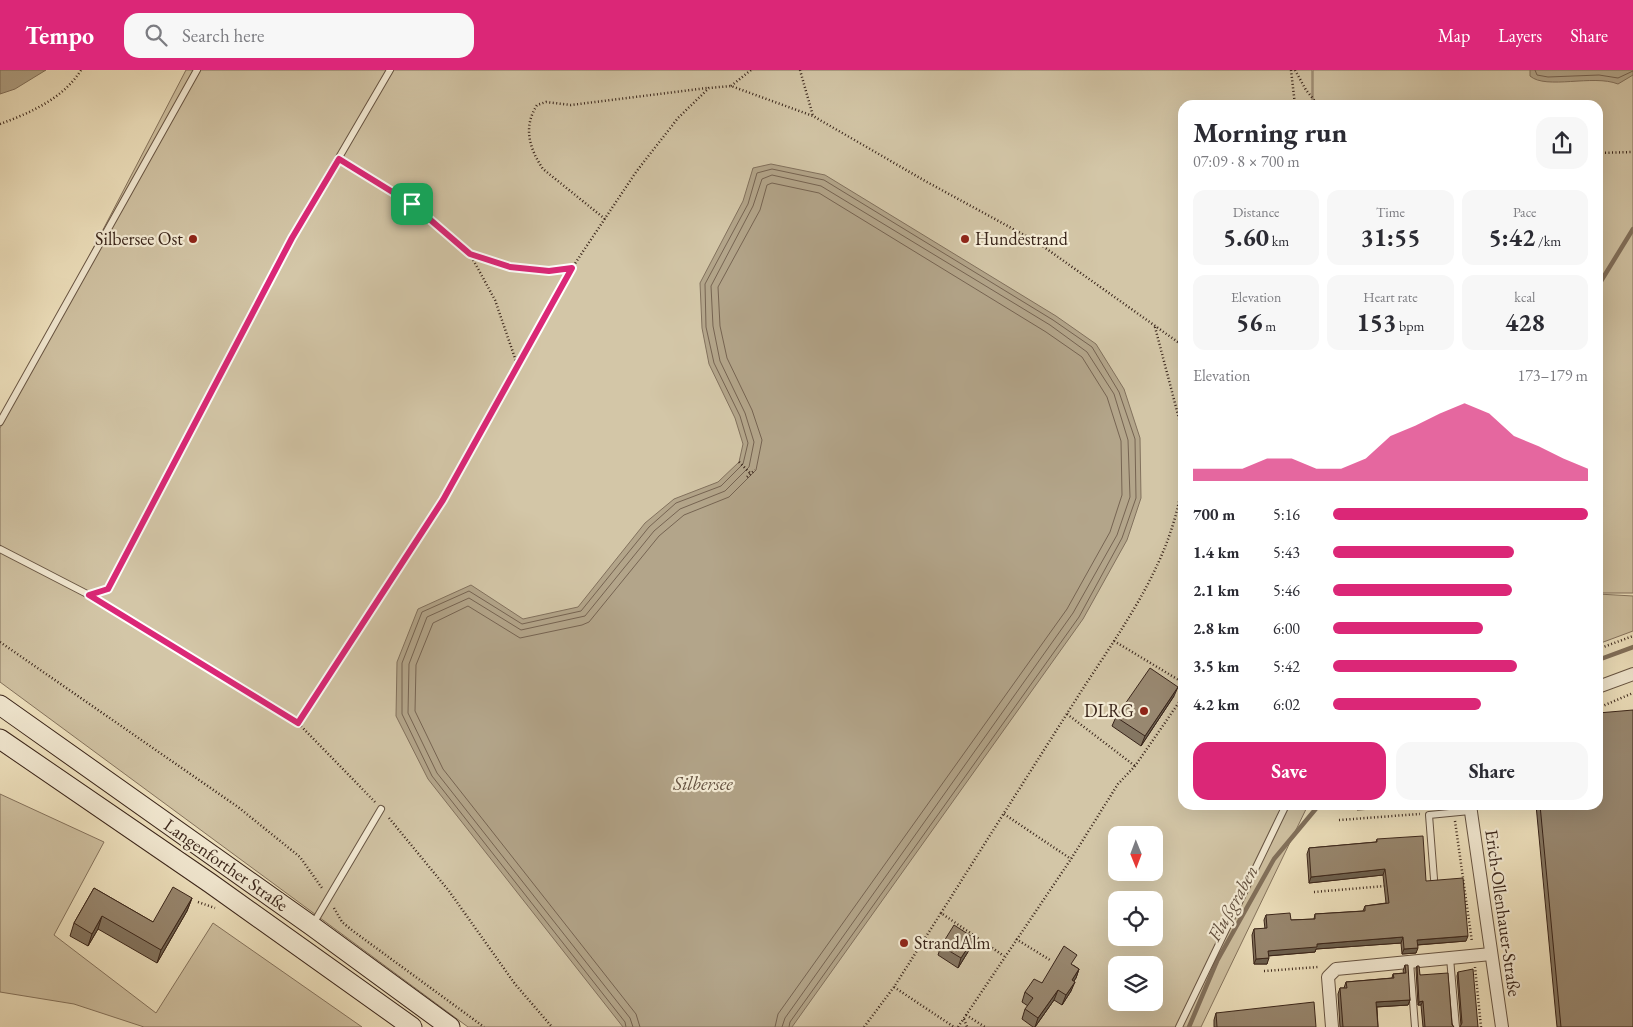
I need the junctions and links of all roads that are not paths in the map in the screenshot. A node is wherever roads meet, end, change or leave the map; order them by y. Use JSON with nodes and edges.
{"nodes":[{"id":1,"x":196,"y":70,"type":"edge"},
{"id":2,"x":390,"y":70,"type":"edge"},
{"id":3,"x":0,"y":422,"type":"edge"},
{"id":4,"x":0,"y":549,"type":"edge"},
{"id":5,"x":1633,"y":674,"type":"edge"},
{"id":6,"x":1603,"y":685,"type":"edge"},
{"id":7,"x":0,"y":705,"type":"edge"},
{"id":8,"x":0,"y":739,"type":"edge"},
{"id":9,"x":381,"y":809,"type":"road end"},
{"id":10,"x":1284,"y":810,"type":"edge"},
{"id":11,"x":1462,"y":810,"type":"edge"},
{"id":12,"x":1470,"y":810,"type":"edge"},
{"id":13,"x":1434,"y":879,"type":"edge"},
{"id":14,"x":312,"y":926,"type":"junction"},
{"id":15,"x":1491,"y":954,"type":"junction"},
{"id":16,"x":1450,"y":958,"type":"junction"},
{"id":17,"x":1410,"y":962,"type":"junction"},
{"id":18,"x":412,"y":1027,"type":"edge"},
{"id":19,"x":450,"y":1027,"type":"edge"},
{"id":20,"x":1179,"y":1027,"type":"edge"},
{"id":21,"x":1332,"y":1027,"type":"edge"},
{"id":22,"x":1415,"y":1027,"type":"edge"},
{"id":23,"x":1456,"y":1027,"type":"edge"},
{"id":24,"x":1502,"y":1027,"type":"edge"}],
"edges":[{"from":1,"to":3,"type":"lane"},
{"from":2,"to":4,"type":"lane"},
{"from":5,"to":6,"type":"street"},
{"from":7,"to":14,"type":"main road","name":"Langenforther Straße"},
{"from":8,"to":18,"type":"main road","name":"Langenforther Straße"},
{"from":9,"to":14,"type":"lane"},
{"from":10,"to":20,"type":"lane"},
{"from":11,"to":13,"type":"lane"},
{"from":12,"to":15,"type":"street","name":"Erich-Ollenhauer-Straße"},
{"from":14,"to":19,"type":"main road","name":"Langenforther Straße"},
{"from":15,"to":16,"type":"street"},
{"from":15,"to":24,"type":"street","name":"Erich-Ollenhauer-Straße"},
{"from":16,"to":17,"type":"street"},
{"from":16,"to":23,"type":"lane"},
{"from":17,"to":21,"type":"street"},
{"from":17,"to":22,"type":"lane"}]}
